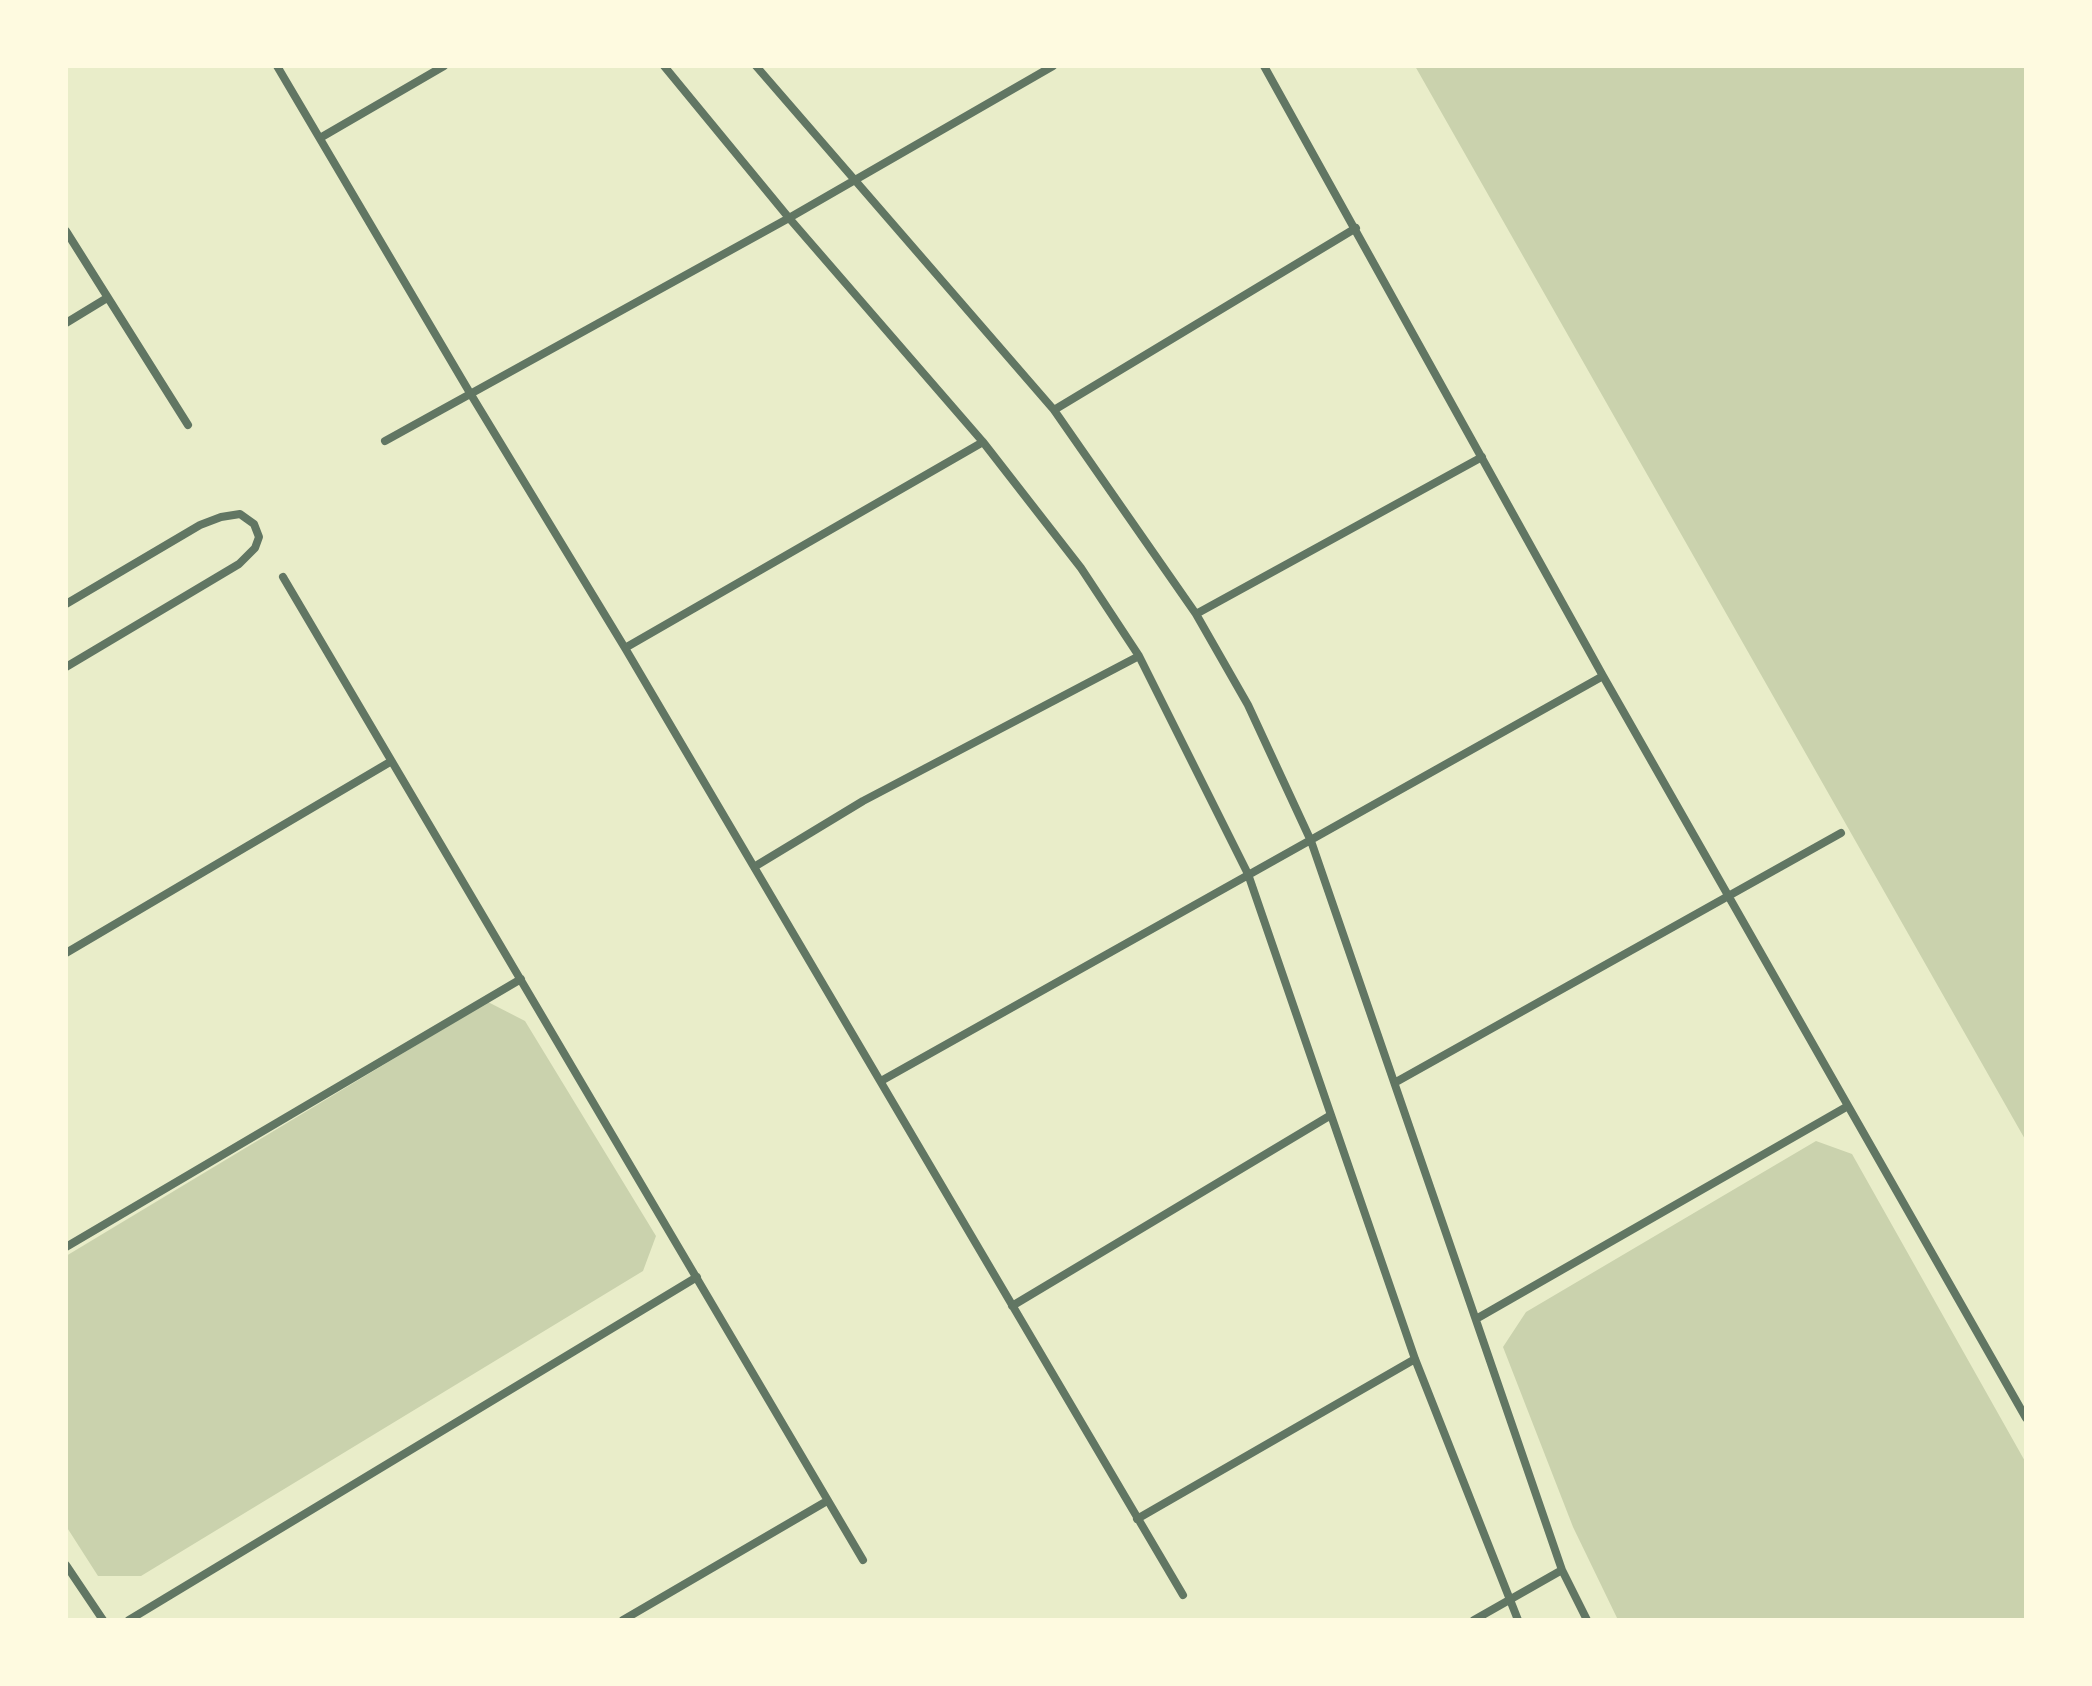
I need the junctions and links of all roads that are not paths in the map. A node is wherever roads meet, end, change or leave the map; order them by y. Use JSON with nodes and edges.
{"nodes":[{"id":1,"x":277,"y":66,"type":"edge"},
{"id":2,"x":444,"y":66,"type":"edge"},
{"id":3,"x":664,"y":66,"type":"edge"},
{"id":4,"x":756,"y":66,"type":"edge"},
{"id":5,"x":1053,"y":66,"type":"edge"},
{"id":6,"x":1264,"y":66,"type":"edge"},
{"id":7,"x":320,"y":138,"type":"junction"},
{"id":8,"x":854,"y":181,"type":"junction"},
{"id":9,"x":789,"y":218,"type":"junction"},
{"id":10,"x":1356,"y":228,"type":"junction"},
{"id":11,"x":66,"y":231,"type":"edge"},
{"id":12,"x":107,"y":298,"type":"junction"},
{"id":13,"x":66,"y":323,"type":"edge"},
{"id":14,"x":470,"y":393,"type":"junction"},
{"id":15,"x":1054,"y":410,"type":"junction"},
{"id":16,"x":188,"y":425,"type":"dead end"},
{"id":17,"x":385,"y":441,"type":"dead end"},
{"id":18,"x":983,"y":442,"type":"junction"},
{"id":19,"x":1482,"y":457,"type":"junction"},
{"id":20,"x":283,"y":577,"type":"dead end"},
{"id":21,"x":66,"y":604,"type":"edge"},
{"id":22,"x":1196,"y":614,"type":"junction"},
{"id":23,"x":625,"y":648,"type":"junction"},
{"id":24,"x":1139,"y":656,"type":"junction"},
{"id":25,"x":66,"y":667,"type":"edge"},
{"id":26,"x":1603,"y":676,"type":"junction"},
{"id":27,"x":390,"y":762,"type":"junction"},
{"id":28,"x":1841,"y":833,"type":"dead end"},
{"id":29,"x":1311,"y":841,"type":"junction"},
{"id":30,"x":754,"y":867,"type":"junction"},
{"id":31,"x":1248,"y":874,"type":"junction"},
{"id":32,"x":1728,"y":895,"type":"junction"},
{"id":33,"x":66,"y":953,"type":"edge"},
{"id":34,"x":521,"y":979,"type":"junction"},
{"id":35,"x":881,"y":1081,"type":"junction"},
{"id":36,"x":1396,"y":1082,"type":"junction"},
{"id":37,"x":1848,"y":1106,"type":"junction"},
{"id":38,"x":1331,"y":1115,"type":"junction"},
{"id":39,"x":66,"y":1247,"type":"edge"},
{"id":40,"x":697,"y":1277,"type":"junction"},
{"id":41,"x":1012,"y":1306,"type":"junction"},
{"id":42,"x":1476,"y":1319,"type":"junction"},
{"id":43,"x":1415,"y":1359,"type":"junction"},
{"id":44,"x":2026,"y":1418,"type":"edge"},
{"id":45,"x":827,"y":1501,"type":"junction"},
{"id":46,"x":1137,"y":1519,"type":"junction"},
{"id":47,"x":863,"y":1560,"type":"dead end"},
{"id":48,"x":66,"y":1565,"type":"edge"},
{"id":49,"x":1562,"y":1570,"type":"junction"},
{"id":50,"x":1183,"y":1595,"type":"dead end"},
{"id":51,"x":1509,"y":1602,"type":"junction"},
{"id":52,"x":103,"y":1620,"type":"edge"},
{"id":53,"x":129,"y":1620,"type":"edge"},
{"id":54,"x":623,"y":1620,"type":"edge"},
{"id":55,"x":1474,"y":1620,"type":"edge"},
{"id":56,"x":1518,"y":1620,"type":"edge"},
{"id":57,"x":1587,"y":1620,"type":"edge"}],
"edges":[{"from":1,"to":7,"type":"street"},
{"from":2,"to":7,"type":"street"},
{"from":3,"to":9,"type":"street"},
{"from":4,"to":8,"type":"street"},
{"from":5,"to":8,"type":"street"},
{"from":6,"to":10,"type":"street"},
{"from":7,"to":14,"type":"street"},
{"from":8,"to":9,"type":"street"},
{"from":8,"to":15,"type":"street"},
{"from":9,"to":14,"type":"street"},
{"from":9,"to":18,"type":"street"},
{"from":10,"to":15,"type":"street"},
{"from":10,"to":19,"type":"street"},
{"from":11,"to":12,"type":"street"},
{"from":12,"to":13,"type":"street"},
{"from":12,"to":16,"type":"street"},
{"from":14,"to":17,"type":"street"},
{"from":14,"to":23,"type":"street"},
{"from":15,"to":22,"type":"street"},
{"from":18,"to":23,"type":"street"},
{"from":18,"to":24,"type":"street"},
{"from":19,"to":22,"type":"street"},
{"from":19,"to":26,"type":"street"},
{"from":20,"to":27,"type":"street"},
{"from":21,"to":25,"type":"street"},
{"from":22,"to":29,"type":"street"},
{"from":23,"to":30,"type":"street"},
{"from":24,"to":30,"type":"street"},
{"from":24,"to":31,"type":"street"},
{"from":26,"to":29,"type":"street"},
{"from":26,"to":32,"type":"street"},
{"from":27,"to":33,"type":"street"},
{"from":27,"to":34,"type":"street"},
{"from":28,"to":32,"type":"street"},
{"from":29,"to":31,"type":"street"},
{"from":29,"to":36,"type":"street"},
{"from":30,"to":35,"type":"street"},
{"from":31,"to":35,"type":"street"},
{"from":31,"to":38,"type":"street"},
{"from":32,"to":36,"type":"street"},
{"from":32,"to":37,"type":"street"},
{"from":34,"to":39,"type":"street"},
{"from":34,"to":40,"type":"street"},
{"from":35,"to":41,"type":"street"},
{"from":36,"to":42,"type":"street"},
{"from":37,"to":42,"type":"street"},
{"from":37,"to":44,"type":"street"},
{"from":38,"to":41,"type":"street"},
{"from":38,"to":43,"type":"street"},
{"from":40,"to":45,"type":"street"},
{"from":40,"to":53,"type":"street"},
{"from":41,"to":46,"type":"street"},
{"from":42,"to":49,"type":"street"},
{"from":43,"to":46,"type":"street"},
{"from":43,"to":51,"type":"street"},
{"from":45,"to":47,"type":"street"},
{"from":45,"to":54,"type":"street"},
{"from":46,"to":50,"type":"street"},
{"from":48,"to":52,"type":"street"},
{"from":49,"to":51,"type":"street"},
{"from":49,"to":57,"type":"street"},
{"from":51,"to":55,"type":"street"},
{"from":51,"to":56,"type":"street"}]}
